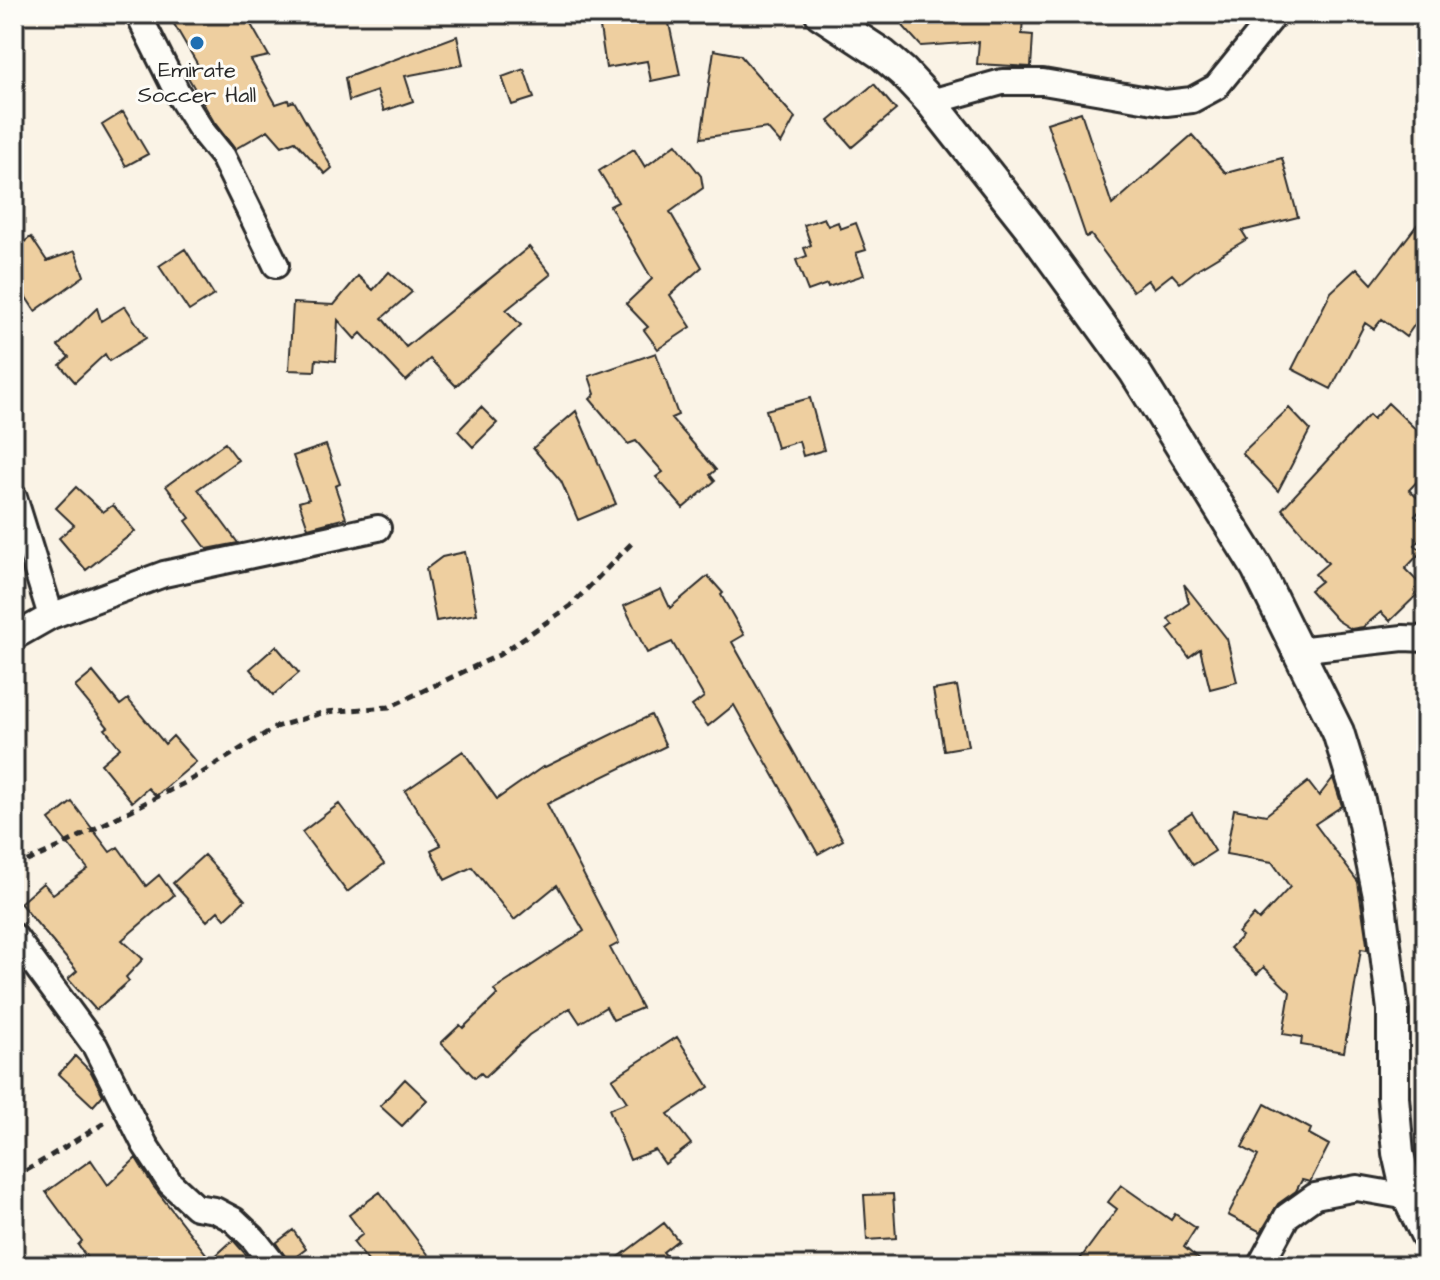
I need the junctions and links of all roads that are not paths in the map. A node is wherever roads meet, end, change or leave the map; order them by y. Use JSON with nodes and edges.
{"nodes":[{"id":1,"x":138,"y":14,"type":"edge"},
{"id":2,"x":821,"y":14,"type":"edge"},
{"id":3,"x":1275,"y":14,"type":"edge"},
{"id":4,"x":931,"y":102,"type":"junction"},
{"id":5,"x":276,"y":265,"type":"dead end"},
{"id":6,"x":14,"y":497,"type":"edge"},
{"id":7,"x":378,"y":528,"type":"dead end"},
{"id":8,"x":51,"y":616,"type":"junction"},
{"id":9,"x":14,"y":637,"type":"edge"},
{"id":10,"x":1426,"y":639,"type":"edge"},
{"id":11,"x":1297,"y":650,"type":"junction"},
{"id":12,"x":14,"y":936,"type":"edge"},
{"id":13,"x":1408,"y":1197,"type":"junction"},
{"id":14,"x":1426,"y":1234,"type":"edge"},
{"id":15,"x":275,"y":1266,"type":"edge"},
{"id":16,"x":1260,"y":1266,"type":"edge"}],
"edges":[{"from":1,"to":5,"type":"street"},
{"from":2,"to":4,"type":"street"},
{"from":3,"to":4,"type":"street"},
{"from":4,"to":11,"type":"street"},
{"from":6,"to":8,"type":"street"},
{"from":7,"to":8,"type":"street"},
{"from":8,"to":9,"type":"street"},
{"from":10,"to":11,"type":"street"},
{"from":11,"to":13,"type":"street"},
{"from":12,"to":15,"type":"street"},
{"from":13,"to":14,"type":"street"},
{"from":13,"to":16,"type":"street"}]}
